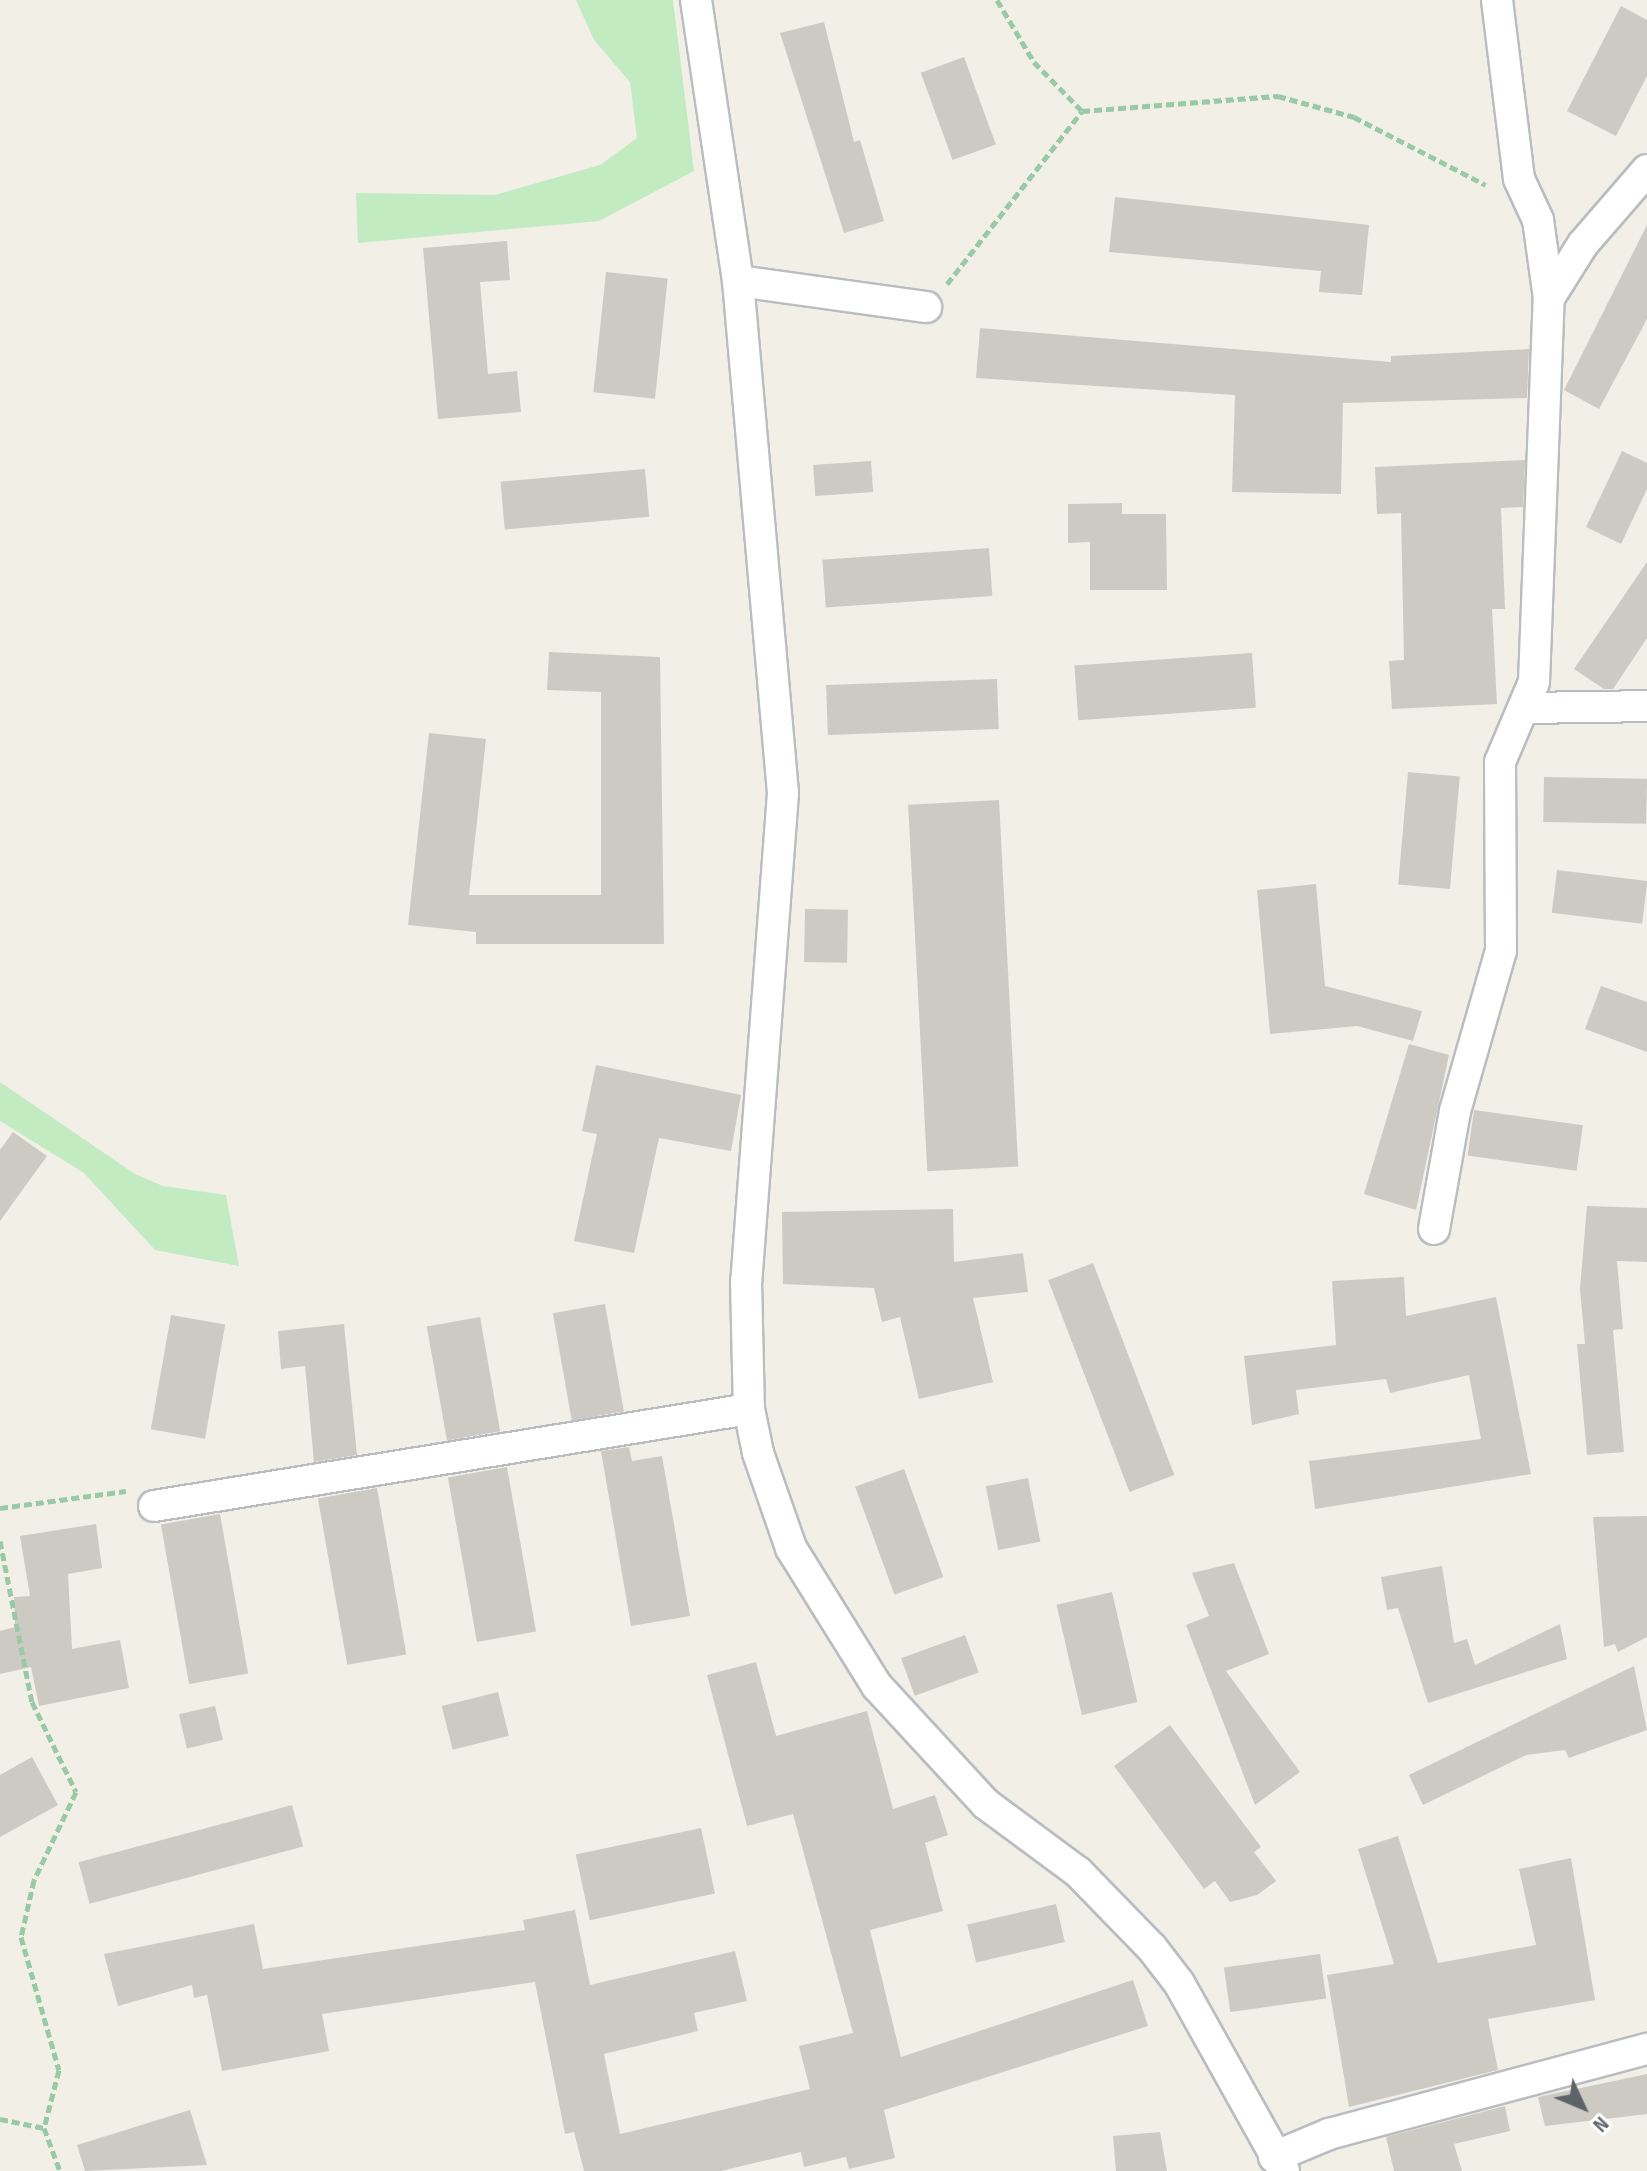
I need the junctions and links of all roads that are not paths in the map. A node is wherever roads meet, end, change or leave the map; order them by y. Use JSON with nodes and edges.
{"nodes":[{"id":1,"x":696,"y":0,"type":"edge"},
{"id":2,"x":1497,"y":0,"type":"edge"},
{"id":3,"x":1647,"y":170,"type":"edge"},
{"id":4,"x":738,"y":281,"type":"junction"},
{"id":5,"x":1549,"y":298,"type":"junction"},
{"id":6,"x":926,"y":307,"type":"road end"},
{"id":7,"x":1647,"y":706,"type":"edge"},
{"id":8,"x":1526,"y":708,"type":"junction"},
{"id":9,"x":1434,"y":1229,"type":"dead end"},
{"id":10,"x":749,"y":1409,"type":"junction"},
{"id":11,"x":154,"y":1506,"type":"road end"},
{"id":12,"x":1647,"y":2049,"type":"edge"},
{"id":13,"x":1279,"y":2164,"type":"edge"}],
"edges":[{"from":1,"to":4,"type":"street"},
{"from":2,"to":5,"type":"street"},
{"from":3,"to":5,"type":"street"},
{"from":4,"to":6,"type":"street"},
{"from":4,"to":10,"type":"street"},
{"from":5,"to":8,"type":"street"},
{"from":7,"to":8,"type":"street"},
{"from":8,"to":9,"type":"street"},
{"from":10,"to":11,"type":"street"},
{"from":10,"to":13,"type":"street"},
{"from":12,"to":13,"type":"street"}]}
